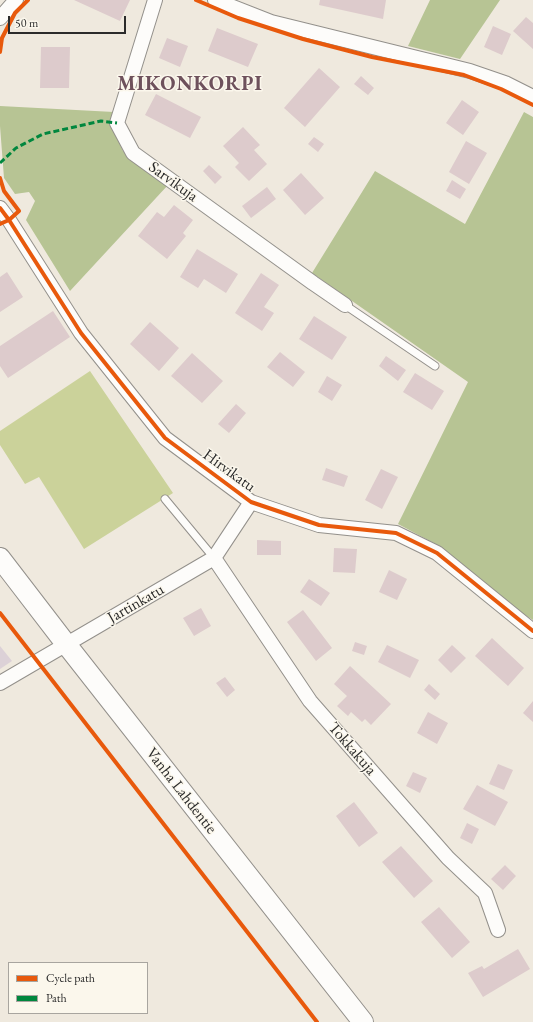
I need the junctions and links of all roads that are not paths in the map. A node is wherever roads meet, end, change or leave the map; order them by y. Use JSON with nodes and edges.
{"nodes":[{"id":1,"x":16,"y":0,"type":"edge"},
{"id":2,"x":155,"y":0,"type":"edge"},
{"id":3,"x":215,"y":0,"type":"edge"},
{"id":4,"x":0,"y":18,"type":"edge"},
{"id":5,"x":533,"y":97,"type":"edge"},
{"id":6,"x":0,"y":208,"type":"edge"},
{"id":7,"x":345,"y":305,"type":"joint"},
{"id":8,"x":435,"y":366,"type":"dead end"},
{"id":9,"x":165,"y":498,"type":"dead end"},
{"id":10,"x":251,"y":502,"type":"junction"},
{"id":11,"x":0,"y":558,"type":"edge"},
{"id":12,"x":214,"y":558,"type":"junction"},
{"id":13,"x":533,"y":631,"type":"edge"},
{"id":14,"x":66,"y":644,"type":"junction"},
{"id":15,"x":0,"y":683,"type":"edge"},
{"id":16,"x":498,"y":930,"type":"dead end"},
{"id":17,"x":363,"y":1022,"type":"edge"}],
"edges":[{"from":1,"to":4,"type":"street"},
{"from":2,"to":7,"type":"street","name":"Sarvikuja"},
{"from":3,"to":5,"type":"street"},
{"from":6,"to":10,"type":"street","name":"Hirvikatu"},
{"from":7,"to":8,"type":"lane"},
{"from":9,"to":12,"type":"lane"},
{"from":10,"to":12,"type":"street","name":"Jartinkatu"},
{"from":10,"to":13,"type":"street","name":"Hirvikatu"},
{"from":11,"to":14,"type":"main road","name":"Vanha Lahdentie"},
{"from":12,"to":14,"type":"street","name":"Jartinkatu"},
{"from":12,"to":16,"type":"street","name":"Tokkakuja"},
{"from":14,"to":15,"type":"street","name":"Jartinkatu"},
{"from":14,"to":17,"type":"main road","name":"Vanha Lahdentie"}]}
